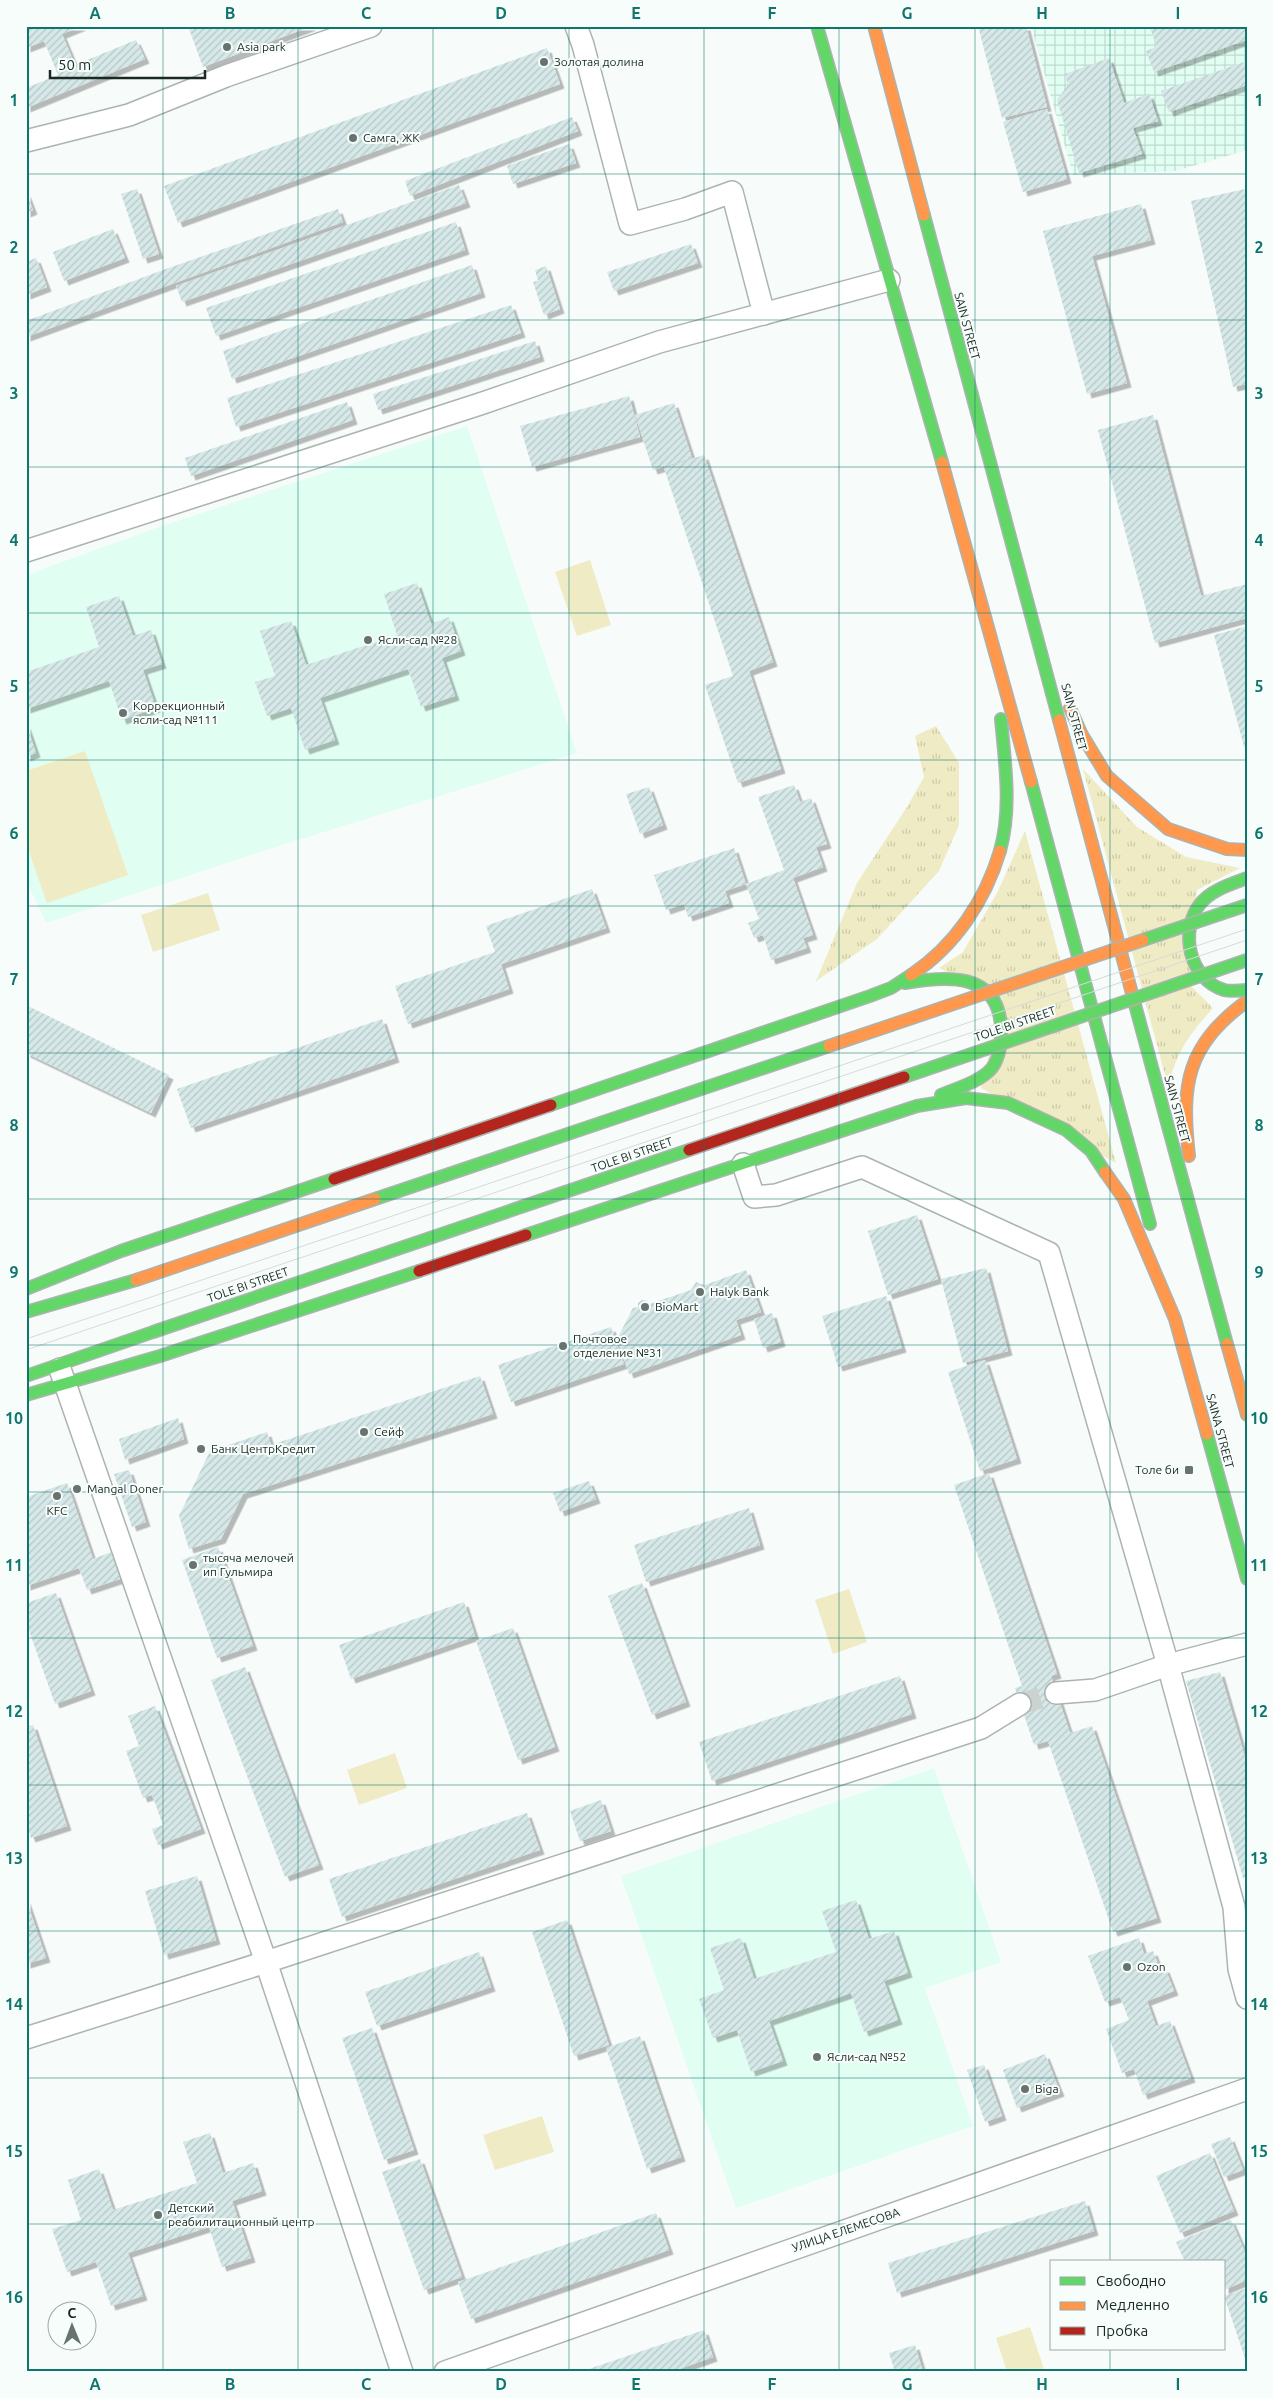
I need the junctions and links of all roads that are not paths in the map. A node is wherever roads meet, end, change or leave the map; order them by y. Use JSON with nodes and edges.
{"nodes":[{"id":1,"x":371,"y":26,"type":"edge"},
{"id":2,"x":576,"y":26,"type":"edge"},
{"id":3,"x":874,"y":26,"type":"edge"},
{"id":4,"x":817,"y":29,"type":"edge"},
{"id":5,"x":26,"y":140,"type":"edge"},
{"id":6,"x":889,"y":280,"type":"junction"},
{"id":7,"x":764,"y":314,"type":"junction"},
{"id":8,"x":26,"y":551,"type":"edge"},
{"id":9,"x":1037,"y":631,"type":"junction"},
{"id":10,"x":994,"y":645,"type":"junction"},
{"id":11,"x":1247,"y":850,"type":"edge"},
{"id":12,"x":1247,"y":878,"type":"edge"},
{"id":13,"x":1247,"y":905,"type":"edge"},
{"id":14,"x":1247,"y":960,"type":"edge"},
{"id":15,"x":897,"y":984,"type":"junction"},
{"id":16,"x":1247,"y":990,"type":"edge"},
{"id":17,"x":1247,"y":1001,"type":"edge"},
{"id":18,"x":917,"y":1106,"type":"junction"},
{"id":19,"x":743,"y":1164,"type":"junction"},
{"id":20,"x":1201,"y":1251,"type":"junction"},
{"id":21,"x":26,"y":1289,"type":"edge"},
{"id":22,"x":26,"y":1312,"type":"edge"},
{"id":23,"x":1175,"y":1319,"type":"junction"},
{"id":24,"x":62,"y":1374,"type":"junction"},
{"id":25,"x":26,"y":1376,"type":"edge"},
{"id":26,"x":26,"y":1394,"type":"edge"},
{"id":27,"x":1247,"y":1415,"type":"edge"},
{"id":28,"x":1247,"y":1579,"type":"edge"},
{"id":29,"x":1247,"y":1644,"type":"edge"},
{"id":30,"x":1168,"y":1665,"type":"junction"},
{"id":31,"x":1056,"y":1693,"type":"tunnel mouth"},
{"id":32,"x":1020,"y":1704,"type":"tunnel mouth"},
{"id":33,"x":1240,"y":1905,"type":"edge"},
{"id":34,"x":266,"y":1962,"type":"junction"},
{"id":35,"x":1247,"y":1998,"type":"edge"},
{"id":36,"x":26,"y":2038,"type":"edge"},
{"id":37,"x":1247,"y":2089,"type":"edge"},
{"id":38,"x":402,"y":2372,"type":"edge"},
{"id":39,"x":445,"y":2372,"type":"edge"}],
"edges":[{"from":1,"to":5,"type":"street"},
{"from":2,"to":7,"type":"street"},
{"from":3,"to":9,"type":"main road","name":"SAIN STREET"},
{"from":4,"to":6,"type":"main road"},
{"from":6,"to":7,"type":"street"},
{"from":6,"to":10,"type":"main road"},
{"from":7,"to":8,"type":"street"},
{"from":9,"to":11,"type":"main road"},
{"from":9,"to":20,"type":"main road","name":"SAIN STREET"},
{"from":10,"to":15,"type":"main road"},
{"from":10,"to":23,"type":"main road"},
{"from":12,"to":16,"type":"main road"},
{"from":13,"to":22,"type":"main road","bridge":true},
{"from":14,"to":24,"type":"main road","name":"TOLE BI STREET","bridge":true},
{"from":15,"to":18,"type":"main road"},
{"from":15,"to":21,"type":"main road"},
{"from":17,"to":20,"type":"main road"},
{"from":18,"to":19,"type":"main road"},
{"from":18,"to":23,"type":"main road"},
{"from":19,"to":24,"type":"main road"},
{"from":19,"to":30,"type":"street"},
{"from":20,"to":27,"type":"main road","name":"SAIN STREET"},
{"from":23,"to":28,"type":"main road","name":"SAINA STREET"},
{"from":24,"to":25,"type":"main road","name":"TOLE BI STREET"},
{"from":24,"to":26,"type":"main road"},
{"from":24,"to":34,"type":"street"},
{"from":29,"to":30,"type":"street"},
{"from":30,"to":31,"type":"street"},
{"from":30,"to":33,"type":"street"},
{"from":32,"to":34,"type":"street"},
{"from":33,"to":35,"type":"street"},
{"from":34,"to":36,"type":"street"},
{"from":34,"to":38,"type":"street"},
{"from":37,"to":39,"type":"street","name":"УЛИЦА ЕЛЕМЕСОВА"}]}
